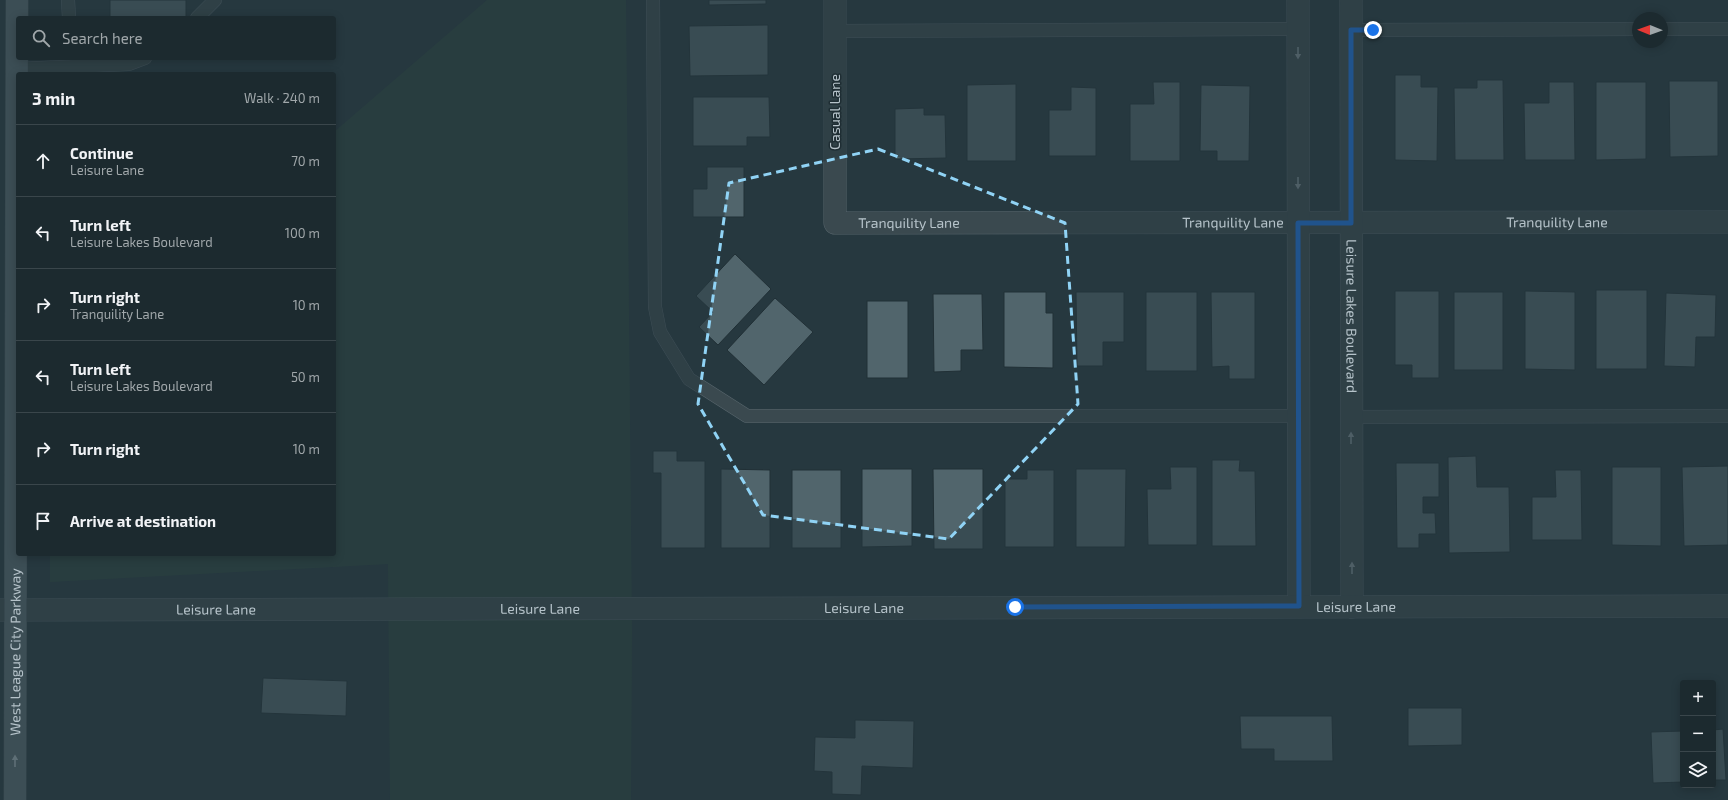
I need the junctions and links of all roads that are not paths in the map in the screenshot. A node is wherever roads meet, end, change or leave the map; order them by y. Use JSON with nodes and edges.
{"nodes":[{"id":1,"x":17,"y":0,"type":"edge"},
{"id":2,"x":68,"y":0,"type":"edge"},
{"id":3,"x":215,"y":0,"type":"edge"},
{"id":4,"x":653,"y":0,"type":"edge"},
{"id":5,"x":835,"y":0,"type":"edge"},
{"id":6,"x":1298,"y":0,"type":"edge"},
{"id":7,"x":1351,"y":0,"type":"edge"},
{"id":8,"x":17,"y":16,"type":"edge"},
{"id":9,"x":69,"y":16,"type":"edge"},
{"id":10,"x":199,"y":16,"type":"edge"},
{"id":11,"x":1298,"y":29,"type":"junction"},
{"id":12,"x":1632,"y":29,"type":"edge"},
{"id":13,"x":1668,"y":29,"type":"edge"},
{"id":14,"x":1728,"y":29,"type":"edge"},
{"id":15,"x":1351,"y":30,"type":"junction"},
{"id":16,"x":835,"y":31,"type":"junction"},
{"id":17,"x":17,"y":60,"type":"edge"},
{"id":18,"x":140,"y":60,"type":"edge"},
{"id":19,"x":69,"y":62,"type":"edge"},
{"id":20,"x":17,"y":69,"type":"junction"},
{"id":21,"x":17,"y":72,"type":"edge"},
{"id":22,"x":16,"y":123,"type":"edge"},
{"id":23,"x":1728,"y":222,"type":"edge"},
{"id":24,"x":835,"y":223,"type":"joint"},
{"id":25,"x":1298,"y":223,"type":"junction"},
{"id":26,"x":1351,"y":223,"type":"junction"},
{"id":27,"x":1299,"y":416,"type":"junction"},
{"id":28,"x":1351,"y":416,"type":"junction"},
{"id":29,"x":1728,"y":416,"type":"edge"},
{"id":30,"x":1299,"y":606,"type":"junction"},
{"id":31,"x":1728,"y":606,"type":"edge"},
{"id":32,"x":1352,"y":607,"type":"junction"},
{"id":33,"x":7,"y":610,"type":"edge"},
{"id":34,"x":15,"y":800,"type":"edge"}],
"edges":[{"from":1,"to":8,"type":"main road","name":"West League City Parkway"},
{"from":2,"to":9,"type":"lane"},
{"from":3,"to":10,"type":"lane"},
{"from":4,"to":27,"type":"lane"},
{"from":5,"to":16,"type":"street","name":"Casual Lane"},
{"from":6,"to":11,"type":"street"},
{"from":7,"to":15,"type":"street","name":"Leisure Lakes Boulevard"},
{"from":11,"to":16,"type":"lane"},
{"from":11,"to":25,"type":"street","one_way":true},
{"from":12,"to":15,"type":"lane"},
{"from":13,"to":14,"type":"lane"},
{"from":15,"to":26,"type":"street","name":"Leisure Lakes Boulevard"},
{"from":16,"to":24,"type":"street","name":"Casual Lane"},
{"from":17,"to":20,"type":"main road","name":"West League City Parkway"},
{"from":18,"to":19,"type":"lane"},
{"from":19,"to":20,"type":"lane"},
{"from":20,"to":21,"type":"main road","name":"West League City Parkway"},
{"from":22,"to":33,"type":"main road","name":"West League City Parkway"},
{"from":23,"to":26,"type":"street","name":"Tranquility Lane"},
{"from":24,"to":25,"type":"street","name":"Tranquility Lane"},
{"from":25,"to":26,"type":"street","name":"Tranquility Lane"},
{"from":25,"to":27,"type":"street"},
{"from":26,"to":28,"type":"street","name":"Leisure Lakes Boulevard"},
{"from":27,"to":30,"type":"street"},
{"from":28,"to":29,"type":"lane"},
{"from":32,"to":28,"type":"street","name":"Leisure Lakes Boulevard","one_way":true},
{"from":30,"to":32,"type":"street","name":"Leisure Lane"},
{"from":30,"to":33,"type":"street","name":"Leisure Lane"},
{"from":31,"to":32,"type":"street","name":"Leisure Lane"},
{"from":34,"to":33,"type":"main road","name":"West League City Parkway","one_way":true}]}
